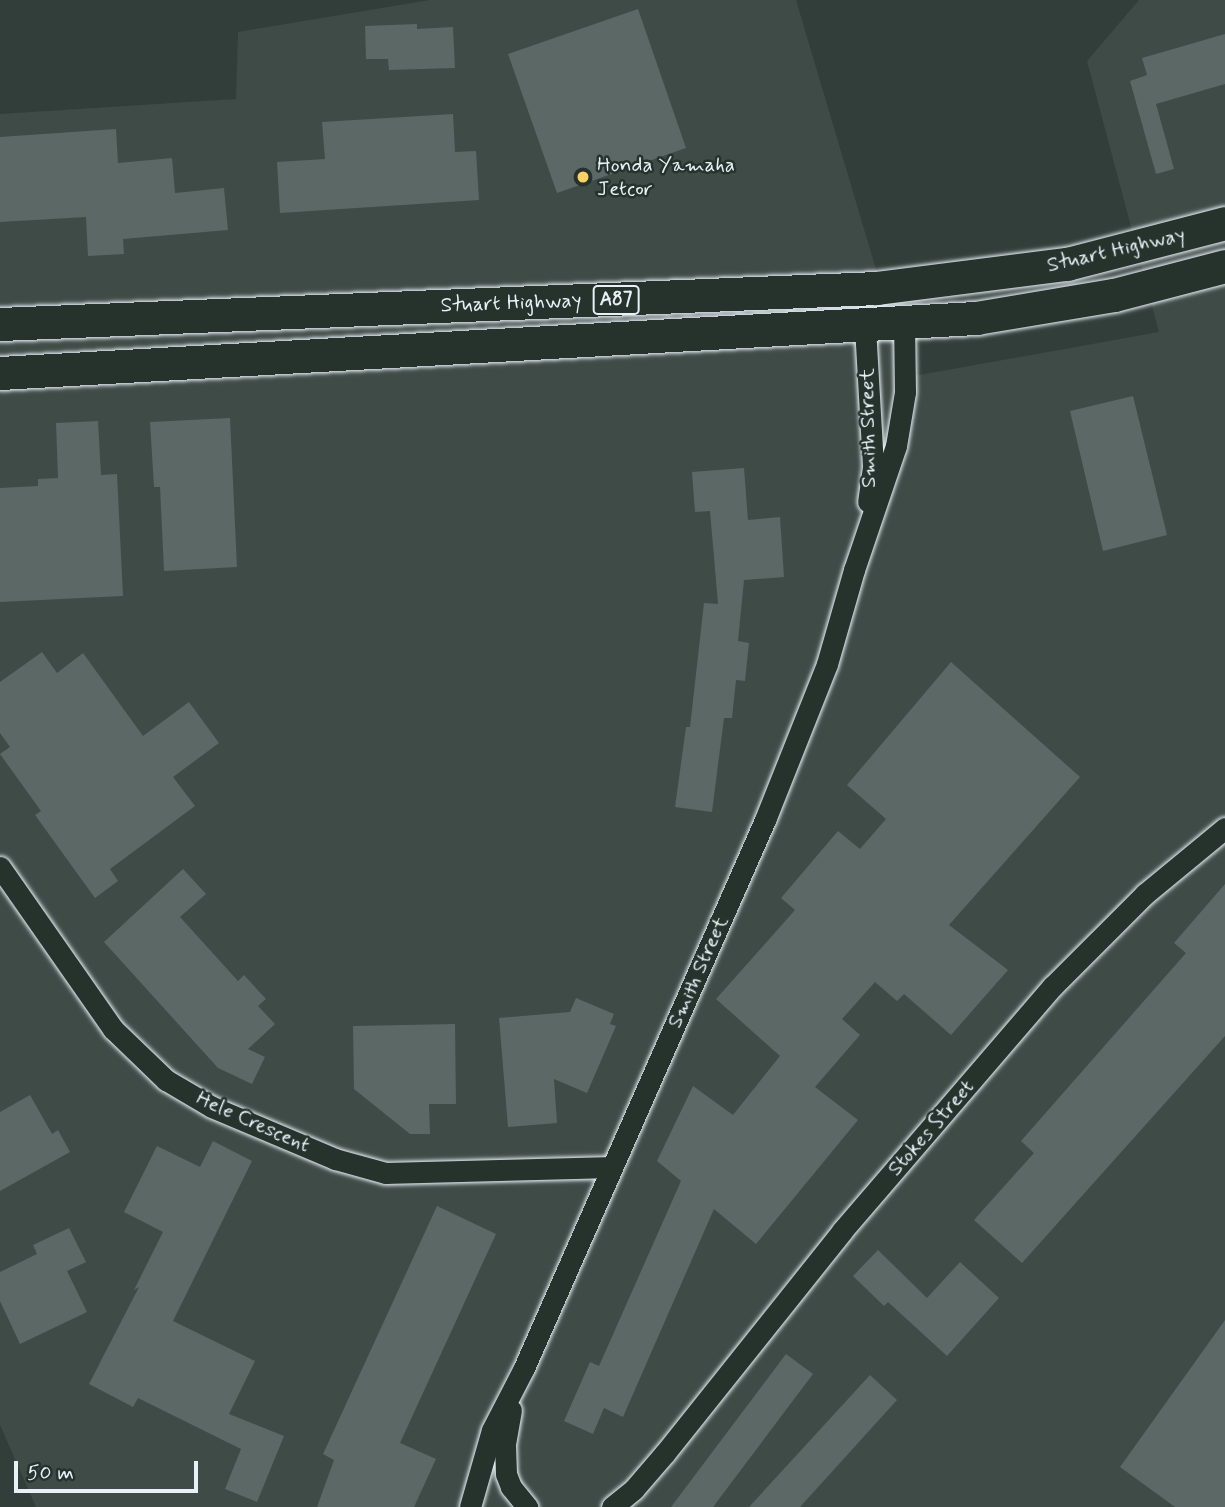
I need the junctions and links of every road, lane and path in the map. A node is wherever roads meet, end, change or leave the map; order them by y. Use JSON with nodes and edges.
{"nodes":[{"id":1,"x":1225,"y":223,"type":"edge"},
{"id":2,"x":1225,"y":266,"type":"edge"},
{"id":3,"x":899,"y":285,"type":"junction"},
{"id":4,"x":862,"y":289,"type":"junction"},
{"id":5,"x":0,"y":324,"type":"edge"},
{"id":6,"x":904,"y":324,"type":"junction"},
{"id":7,"x":865,"y":327,"type":"junction"},
{"id":8,"x":0,"y":373,"type":"edge"},
{"id":9,"x":854,"y":570,"type":"junction"},
{"id":10,"x":1225,"y":828,"type":"edge"},
{"id":11,"x":0,"y":867,"type":"edge"},
{"id":12,"x":611,"y":1167,"type":"junction"},
{"id":13,"x":524,"y":1368,"type":"junction"},
{"id":14,"x":665,"y":1453,"type":"junction"},
{"id":15,"x":470,"y":1507,"type":"edge"},
{"id":16,"x":527,"y":1507,"type":"edge"},
{"id":17,"x":612,"y":1507,"type":"edge"},
{"id":18,"x":632,"y":1507,"type":"edge"}],
"edges":[{"from":1,"to":3,"type":"highway","name":"Stuart Highway","number":"A87"},
{"from":2,"to":6,"type":"highway","name":"Stuart Highway","number":"A87"},
{"from":3,"to":4,"type":"highway","name":"Stuart Highway","number":"A87"},
{"from":3,"to":6,"type":"highway"},
{"from":4,"to":5,"type":"highway","name":"Stuart Highway","number":"A87"},
{"from":4,"to":7,"type":"highway"},
{"from":6,"to":7,"type":"highway","name":"Stuart Highway","number":"A87"},
{"from":6,"to":9,"type":"street","name":"Smith Street"},
{"from":7,"to":8,"type":"highway","name":"Stuart Highway","number":"A87"},
{"from":7,"to":9,"type":"street","name":"Smith Street"},
{"from":9,"to":12,"type":"street","name":"Smith Street"},
{"from":10,"to":14,"type":"street","name":"Stokes Street"},
{"from":11,"to":12,"type":"street","name":"Hele Crescent"},
{"from":12,"to":13,"type":"street","name":"Smith Street"},
{"from":13,"to":15,"type":"street","name":"Smith Street"},
{"from":13,"to":16,"type":"street","name":"Smith Street"},
{"from":14,"to":17,"type":"street","name":"Stokes Street"},
{"from":14,"to":18,"type":"street","name":"Stokes Street"}]}
